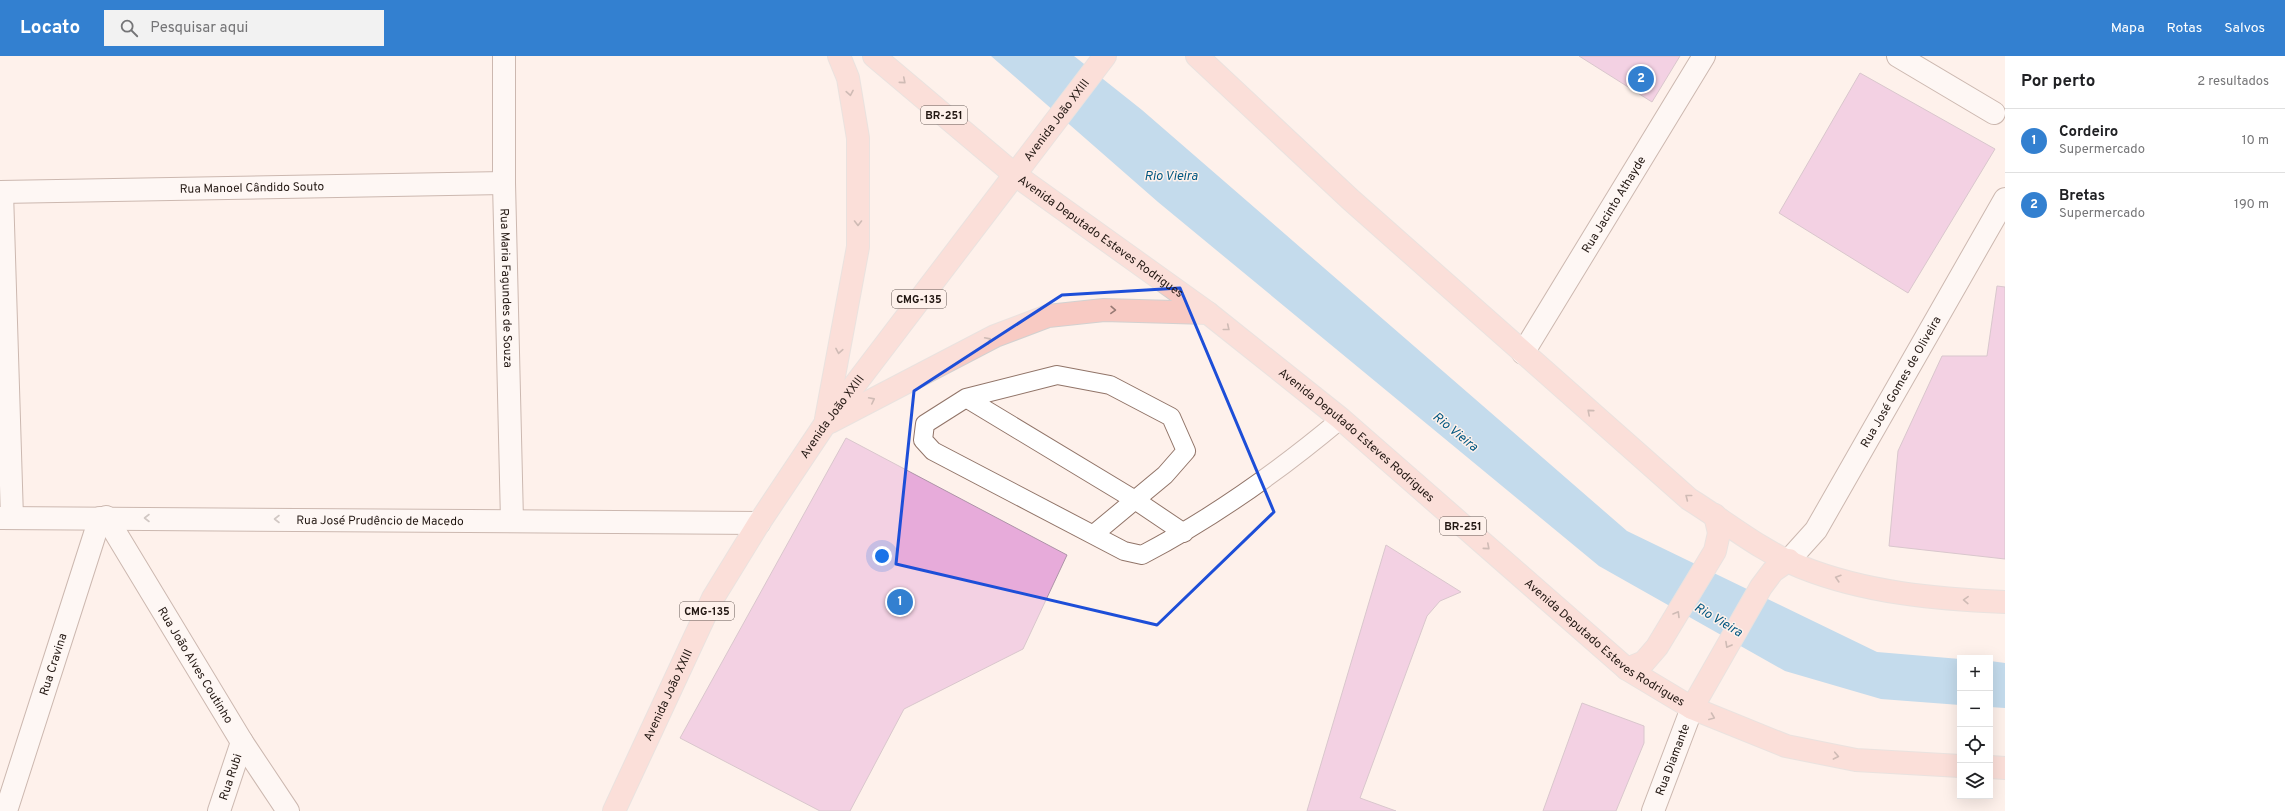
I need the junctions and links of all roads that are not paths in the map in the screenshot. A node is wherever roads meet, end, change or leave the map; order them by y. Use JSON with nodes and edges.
{"nodes":[{"id":1,"x":504,"y":56,"type":"edge"},
{"id":2,"x":839,"y":56,"type":"edge"},
{"id":3,"x":874,"y":56,"type":"edge"},
{"id":4,"x":1105,"y":56,"type":"edge"},
{"id":5,"x":1197,"y":56,"type":"edge"},
{"id":6,"x":1704,"y":56,"type":"edge"},
{"id":7,"x":1898,"y":56,"type":"edge"},
{"id":8,"x":1994,"y":113,"type":"dead end"},
{"id":9,"x":1014,"y":174,"type":"junction"},
{"id":10,"x":504,"y":183,"type":"junction"},
{"id":11,"x":1,"y":192,"type":"edge"},
{"id":12,"x":2005,"y":199,"type":"edge"},
{"id":13,"x":1208,"y":313,"type":"junction"},
{"id":14,"x":1523,"y":353,"type":"junction"},
{"id":15,"x":966,"y":398,"type":"junction"},
{"id":16,"x":1341,"y":419,"type":"junction"},
{"id":17,"x":825,"y":424,"type":"junction"},
{"id":18,"x":1135,"y":500,"type":"junction"},
{"id":19,"x":1716,"y":515,"type":"junction"},
{"id":20,"x":6,"y":518,"type":"edge"},
{"id":21,"x":103,"y":518,"type":"junction"},
{"id":22,"x":512,"y":521,"type":"junction"},
{"id":23,"x":759,"y":523,"type":"junction"},
{"id":24,"x":1184,"y":533,"type":"junction"},
{"id":25,"x":1094,"y":534,"type":"junction"},
{"id":26,"x":1788,"y":560,"type":"junction"},
{"id":27,"x":2005,"y":602,"type":"edge"},
{"id":28,"x":1627,"y":669,"type":"junction"},
{"id":29,"x":1692,"y":708,"type":"junction"},
{"id":30,"x":242,"y":742,"type":"junction"},
{"id":31,"x":1957,"y":766,"type":"edge"},
{"id":32,"x":1993,"y":767,"type":"edge"},
{"id":33,"x":2005,"y":768,"type":"edge"},
{"id":34,"x":6,"y":811,"type":"edge"},
{"id":35,"x":219,"y":811,"type":"edge"},
{"id":36,"x":288,"y":811,"type":"edge"},
{"id":37,"x":614,"y":811,"type":"edge"},
{"id":38,"x":1653,"y":811,"type":"edge"}],
"edges":[{"from":1,"to":10,"type":"street","name":"Rua Maria Fagundes de Souza"},
{"from":2,"to":17,"type":"main road","one_way":true},
{"from":3,"to":9,"type":"main road","name":"Avenida Deputado Esteves Rodrigues","number":"BR-251","one_way":true},
{"from":4,"to":9,"type":"main road","name":"Avenida João XXIII","number":"CMG-135"},
{"from":5,"to":14,"type":"main road"},
{"from":6,"to":14,"type":"street","name":"Rua Jacinto Athayde"},
{"from":7,"to":8,"type":"street"},
{"from":9,"to":13,"type":"main road","name":"Avenida Deputado Esteves Rodrigues","number":"BR-251"},
{"from":9,"to":17,"type":"main road","name":"Avenida João XXIII","number":"CMG-135"},
{"from":10,"to":11,"type":"street","name":"Rua Manoel Cândido Souto"},
{"from":10,"to":22,"type":"street","name":"Rua Maria Fagundes de Souza"},
{"from":11,"to":20,"type":"street"},
{"from":12,"to":26,"type":"street","name":"Rua José Gomes de Oliveira"},
{"from":13,"to":16,"type":"main road","name":"Avenida Deputado Esteves Rodrigues","number":"BR-251","one_way":true},
{"from":17,"to":13,"type":"main road","one_way":true},
{"from":19,"to":14,"type":"main road","one_way":true},
{"from":15,"to":18,"type":"lane"},
{"from":15,"to":18,"type":"lane"},
{"from":15,"to":25,"type":"lane"},
{"from":16,"to":24,"type":"lane"},
{"from":16,"to":28,"type":"main road","name":"Avenida Deputado Esteves Rodrigues","number":"BR-251","one_way":true},
{"from":17,"to":23,"type":"main road","name":"Avenida João XXIII","number":"CMG-135"},
{"from":18,"to":24,"type":"lane"},
{"from":18,"to":25,"type":"lane"},
{"from":19,"to":26,"type":"main road"},
{"from":28,"to":19,"type":"main road","one_way":true},
{"from":20,"to":21,"type":"street","name":"Rua José Prudêncio de Macedo"},
{"from":22,"to":21,"type":"street","name":"Rua José Prudêncio de Macedo","one_way":true},
{"from":21,"to":30,"type":"street","name":"Rua João Alves Coutinho"},
{"from":21,"to":34,"type":"street","name":"Rua Cravina"},
{"from":22,"to":23,"type":"street","name":"Rua José Prudêncio de Macedo"},
{"from":23,"to":37,"type":"main road","name":"Avenida João XXIII","number":"CMG-135"},
{"from":24,"to":25,"type":"lane"},
{"from":27,"to":26,"type":"main road","one_way":true},
{"from":26,"to":29,"type":"main road","one_way":true},
{"from":28,"to":29,"type":"main road","name":"Avenida Deputado Esteves Rodrigues","number":"BR-251"},
{"from":29,"to":31,"type":"main road","name":"Avenida Deputado Esteves Rodrigues","number":"BR-251","one_way":true},
{"from":29,"to":38,"type":"street","name":"Rua Diamante"},
{"from":30,"to":35,"type":"street","name":"Rua Rubi"},
{"from":30,"to":36,"type":"street","name":"Rua João Alves Coutinho"},
{"from":32,"to":33,"type":"main road"}]}
